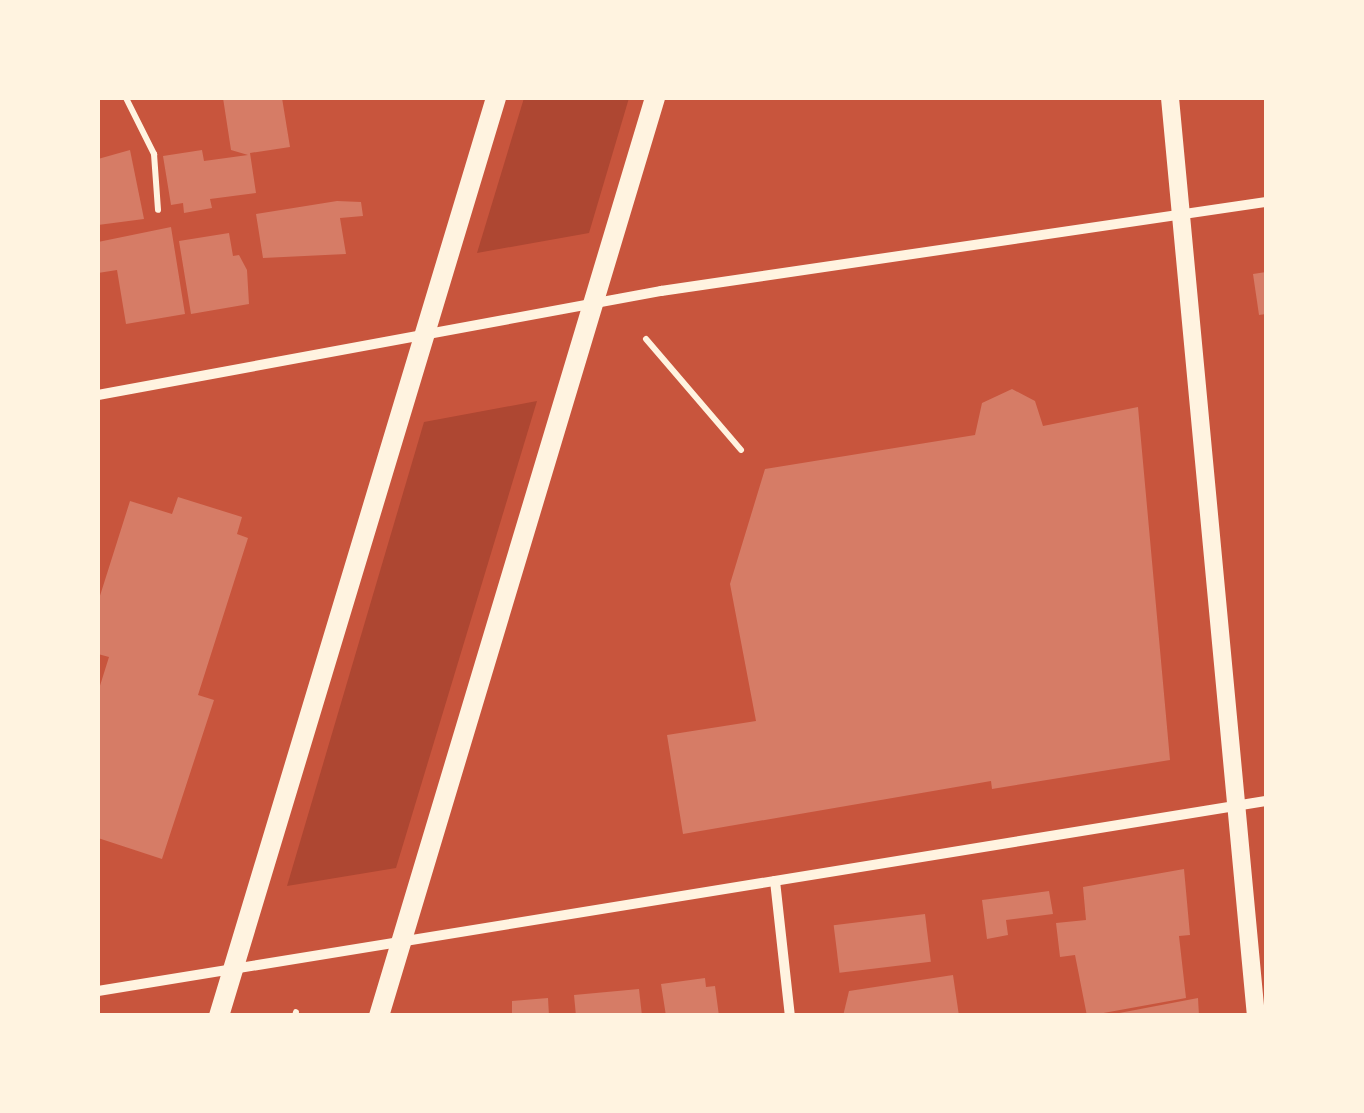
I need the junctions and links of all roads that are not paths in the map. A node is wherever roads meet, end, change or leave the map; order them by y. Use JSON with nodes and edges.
{"nodes":[{"id":1,"x":496,"y":98,"type":"edge"},
{"id":2,"x":655,"y":98,"type":"edge"},
{"id":3,"x":1170,"y":98,"type":"edge"},
{"id":4,"x":1266,"y":202,"type":"edge"},
{"id":5,"x":1180,"y":216,"type":"junction"},
{"id":6,"x":594,"y":308,"type":"junction"},
{"id":7,"x":426,"y":339,"type":"junction"},
{"id":8,"x":98,"y":395,"type":"edge"},
{"id":9,"x":1266,"y":800,"type":"edge"},
{"id":10,"x":1234,"y":805,"type":"junction"},
{"id":11,"x":775,"y":881,"type":"junction"},
{"id":12,"x":402,"y":942,"type":"junction"},
{"id":13,"x":233,"y":972,"type":"junction"},
{"id":14,"x":98,"y":991,"type":"edge"},
{"id":15,"x":219,"y":1016,"type":"edge"},
{"id":16,"x":379,"y":1016,"type":"edge"},
{"id":17,"x":790,"y":1016,"type":"edge"},
{"id":18,"x":1256,"y":1016,"type":"edge"}],
"edges":[{"from":1,"to":7,"type":"main road"},
{"from":2,"to":6,"type":"main road"},
{"from":3,"to":5,"type":"street"},
{"from":4,"to":5,"type":"street"},
{"from":5,"to":6,"type":"street"},
{"from":5,"to":10,"type":"street"},
{"from":6,"to":7,"type":"street"},
{"from":6,"to":12,"type":"main road"},
{"from":7,"to":8,"type":"street"},
{"from":7,"to":13,"type":"main road"},
{"from":9,"to":10,"type":"street"},
{"from":10,"to":11,"type":"street"},
{"from":10,"to":18,"type":"street"},
{"from":11,"to":12,"type":"street"},
{"from":11,"to":17,"type":"street"},
{"from":12,"to":13,"type":"street"},
{"from":12,"to":16,"type":"main road"},
{"from":13,"to":14,"type":"street"},
{"from":13,"to":15,"type":"main road"}]}
